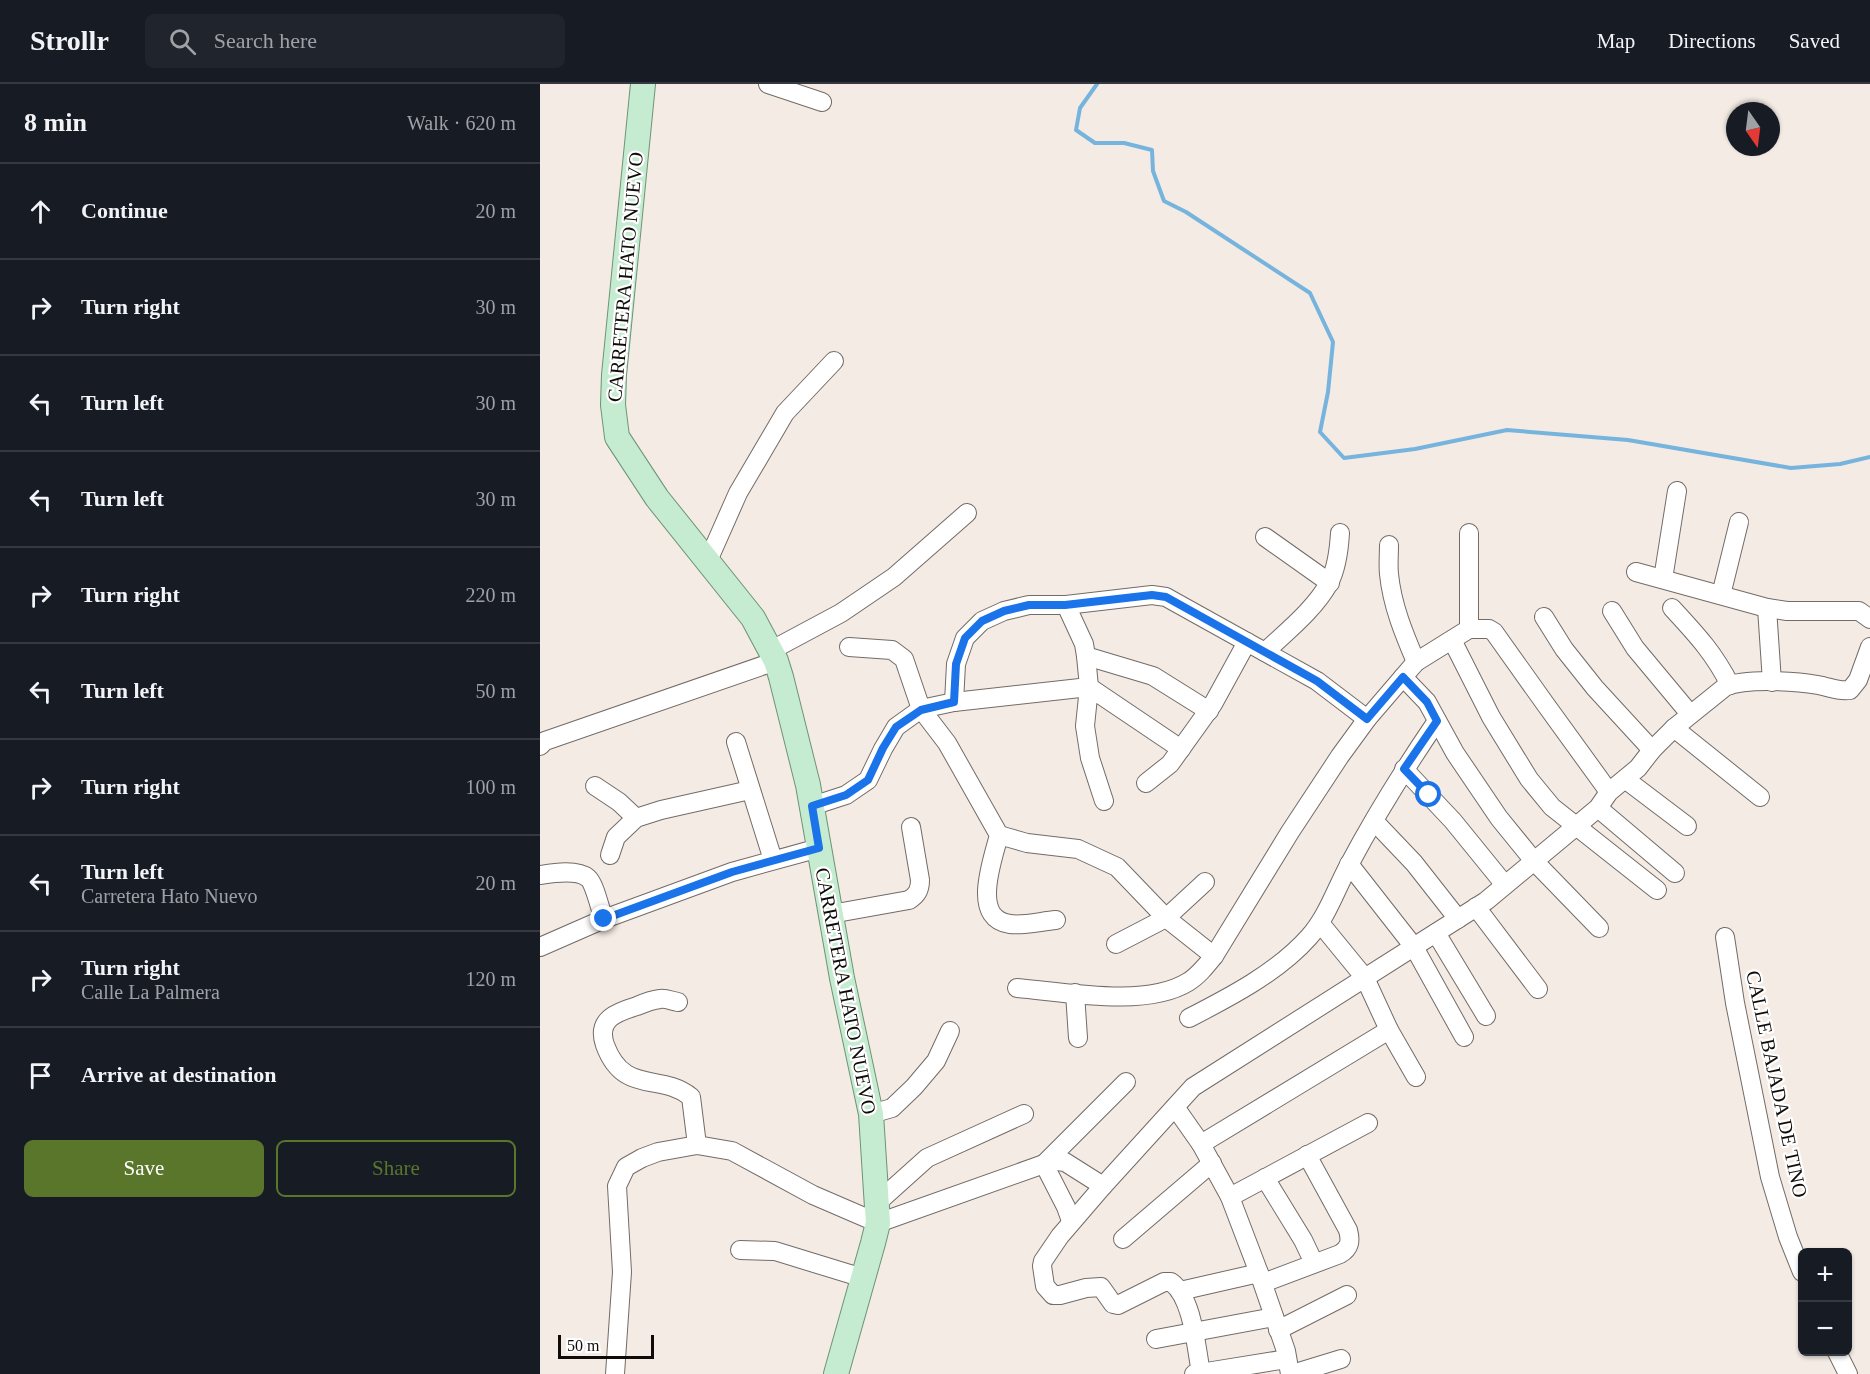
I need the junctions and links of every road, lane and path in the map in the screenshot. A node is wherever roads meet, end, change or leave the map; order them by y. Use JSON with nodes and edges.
{"nodes":[{"id":1,"x":644,"y":84,"type":"edge"},
{"id":2,"x":768,"y":84,"type":"edge"},
{"id":3,"x":822,"y":102,"type":"dead end"},
{"id":4,"x":834,"y":361,"type":"dead end"},
{"id":5,"x":1677,"y":491,"type":"dead end"},
{"id":6,"x":967,"y":513,"type":"dead end"},
{"id":7,"x":1739,"y":522,"type":"dead end"},
{"id":8,"x":1340,"y":533,"type":"dead end"},
{"id":9,"x":1469,"y":533,"type":"dead end"},
{"id":10,"x":1265,"y":537,"type":"dead end"},
{"id":11,"x":1389,"y":545,"type":"dead end"},
{"id":12,"x":707,"y":562,"type":"junction"},
{"id":13,"x":1636,"y":572,"type":"dead end"},
{"id":14,"x":1663,"y":579,"type":"junction"},
{"id":15,"x":1329,"y":583,"type":"junction"},
{"id":16,"x":1721,"y":595,"type":"junction"},
{"id":17,"x":1065,"y":605,"type":"junction"},
{"id":18,"x":1672,"y":608,"type":"dead end"},
{"id":19,"x":1767,"y":608,"type":"junction"},
{"id":20,"x":1612,"y":611,"type":"dead end"},
{"id":21,"x":1545,"y":617,"type":"dead end"},
{"id":22,"x":1870,"y":620,"type":"edge"},
{"id":23,"x":1470,"y":629,"type":"junction"},
{"id":24,"x":1452,"y":640,"type":"junction"},
{"id":25,"x":1247,"y":642,"type":"junction"},
{"id":26,"x":849,"y":647,"type":"dead end"},
{"id":27,"x":1870,"y":647,"type":"edge"},
{"id":28,"x":1265,"y":652,"type":"junction"},
{"id":29,"x":773,"y":656,"type":"junction"},
{"id":30,"x":1086,"y":656,"type":"junction"},
{"id":31,"x":1416,"y":662,"type":"junction"},
{"id":32,"x":1403,"y":677,"type":"junction"},
{"id":33,"x":1772,"y":682,"type":"junction"},
{"id":34,"x":1730,"y":685,"type":"junction"},
{"id":35,"x":1089,"y":687,"type":"junction"},
{"id":36,"x":954,"y":702,"type":"junction"},
{"id":37,"x":921,"y":710,"type":"junction"},
{"id":38,"x":1209,"y":711,"type":"junction"},
{"id":39,"x":1690,"y":714,"type":"junction"},
{"id":40,"x":1367,"y":719,"type":"junction"},
{"id":41,"x":1437,"y":721,"type":"junction"},
{"id":42,"x":1674,"y":728,"type":"junction"},
{"id":43,"x":736,"y":742,"type":"dead end"},
{"id":44,"x":540,"y":746,"type":"edge"},
{"id":45,"x":1181,"y":749,"type":"junction"},
{"id":46,"x":1652,"y":750,"type":"junction"},
{"id":47,"x":1404,"y":769,"type":"junction"},
{"id":48,"x":1625,"y":780,"type":"junction"},
{"id":49,"x":1146,"y":783,"type":"dead end"},
{"id":50,"x":595,"y":786,"type":"dead end"},
{"id":51,"x":750,"y":790,"type":"junction"},
{"id":52,"x":1609,"y":792,"type":"junction"},
{"id":53,"x":1760,"y":797,"type":"dead end"},
{"id":54,"x":1104,"y":801,"type":"dead end"},
{"id":55,"x":812,"y":806,"type":"junction"},
{"id":56,"x":1598,"y":808,"type":"junction"},
{"id":57,"x":636,"y":818,"type":"junction"},
{"id":58,"x":1374,"y":821,"type":"junction"},
{"id":59,"x":1576,"y":825,"type":"junction"},
{"id":60,"x":1687,"y":826,"type":"dead end"},
{"id":61,"x":910,"y":827,"type":"dead end"},
{"id":62,"x":999,"y":835,"type":"junction"},
{"id":63,"x":819,"y":848,"type":"junction"},
{"id":64,"x":610,"y":855,"type":"dead end"},
{"id":65,"x":773,"y":860,"type":"junction"},
{"id":66,"x":1534,"y":861,"type":"junction"},
{"id":67,"x":1349,"y":864,"type":"junction"},
{"id":68,"x":1675,"y":873,"type":"dead end"},
{"id":69,"x":540,"y":875,"type":"edge"},
{"id":70,"x":1205,"y":882,"type":"dead end"},
{"id":71,"x":1505,"y":885,"type":"junction"},
{"id":72,"x":1657,"y":890,"type":"dead end"},
{"id":73,"x":1476,"y":907,"type":"junction"},
{"id":74,"x":831,"y":914,"type":"junction"},
{"id":75,"x":1167,"y":918,"type":"junction"},
{"id":76,"x":604,"y":919,"type":"junction"},
{"id":77,"x":1458,"y":919,"type":"junction"},
{"id":78,"x":1056,"y":920,"type":"dead end"},
{"id":79,"x":1320,"y":923,"type":"junction"},
{"id":80,"x":1599,"y":928,"type":"dead end"},
{"id":81,"x":1436,"y":933,"type":"junction"},
{"id":82,"x":1725,"y":937,"type":"dead end"},
{"id":83,"x":1116,"y":944,"type":"dead end"},
{"id":84,"x":540,"y":947,"type":"edge"},
{"id":85,"x":1414,"y":947,"type":"junction"},
{"id":86,"x":1214,"y":956,"type":"junction"},
{"id":87,"x":1365,"y":978,"type":"junction"},
{"id":88,"x":1017,"y":988,"type":"dead end"},
{"id":89,"x":1538,"y":989,"type":"dead end"},
{"id":90,"x":1075,"y":993,"type":"junction"},
{"id":91,"x":678,"y":1002,"type":"dead end"},
{"id":92,"x":1486,"y":1016,"type":"dead end"},
{"id":93,"x":1189,"y":1018,"type":"dead end"},
{"id":94,"x":1389,"y":1030,"type":"junction"},
{"id":95,"x":950,"y":1031,"type":"dead end"},
{"id":96,"x":1464,"y":1037,"type":"dead end"},
{"id":97,"x":1078,"y":1038,"type":"dead end"},
{"id":98,"x":1416,"y":1077,"type":"dead end"},
{"id":99,"x":1126,"y":1082,"type":"dead end"},
{"id":100,"x":1175,"y":1107,"type":"junction"},
{"id":101,"x":871,"y":1114,"type":"junction"},
{"id":102,"x":1024,"y":1114,"type":"dead end"},
{"id":103,"x":1368,"y":1124,"type":"dead end"},
{"id":104,"x":1201,"y":1144,"type":"junction"},
{"id":105,"x":697,"y":1145,"type":"junction"},
{"id":106,"x":1307,"y":1155,"type":"junction"},
{"id":107,"x":1212,"y":1163,"type":"junction"},
{"id":108,"x":1044,"y":1164,"type":"junction"},
{"id":109,"x":1265,"y":1178,"type":"junction"},
{"id":110,"x":1103,"y":1186,"type":"junction"},
{"id":111,"x":1230,"y":1197,"type":"junction"},
{"id":112,"x":878,"y":1212,"type":"junction"},
{"id":113,"x":1071,"y":1221,"type":"junction"},
{"id":114,"x":1123,"y":1239,"type":"dead end"},
{"id":115,"x":740,"y":1250,"type":"dead end"},
{"id":116,"x":1798,"y":1260,"type":"edge"},
{"id":117,"x":1314,"y":1263,"type":"junction"},
{"id":118,"x":863,"y":1278,"type":"junction"},
{"id":119,"x":1261,"y":1278,"type":"junction"},
{"id":120,"x":1180,"y":1291,"type":"junction"},
{"id":121,"x":1347,"y":1295,"type":"dead end"},
{"id":122,"x":1276,"y":1324,"type":"junction"},
{"id":123,"x":1193,"y":1332,"type":"junction"},
{"id":124,"x":1156,"y":1339,"type":"dead end"},
{"id":125,"x":1839,"y":1356,"type":"edge"},
{"id":126,"x":1341,"y":1359,"type":"dead end"},
{"id":127,"x":1290,"y":1369,"type":"edge"},
{"id":128,"x":1198,"y":1373,"type":"edge"},
{"id":129,"x":615,"y":1374,"type":"edge"},
{"id":130,"x":836,"y":1374,"type":"edge"},
{"id":131,"x":1848,"y":1374,"type":"edge"}],
"edges":[{"from":1,"to":12,"type":"main road","name":"CARRETERA HATO NUEVO"},
{"from":2,"to":3,"type":"street"},
{"from":4,"to":12,"type":"street"},
{"from":5,"to":14,"type":"street"},
{"from":6,"to":29,"type":"street"},
{"from":7,"to":16,"type":"street"},
{"from":8,"to":15,"type":"street"},
{"from":9,"to":23,"type":"street"},
{"from":10,"to":15,"type":"street"},
{"from":11,"to":31,"type":"street"},
{"from":12,"to":29,"type":"main road","name":"CARRETERA HATO NUEVO"},
{"from":13,"to":14,"type":"street"},
{"from":14,"to":16,"type":"street"},
{"from":15,"to":28,"type":"street"},
{"from":16,"to":19,"type":"street"},
{"from":17,"to":25,"type":"street"},
{"from":17,"to":30,"type":"street"},
{"from":17,"to":36,"type":"street"},
{"from":18,"to":34,"type":"street"},
{"from":19,"to":22,"type":"street"},
{"from":19,"to":33,"type":"street"},
{"from":20,"to":39,"type":"street"},
{"from":21,"to":46,"type":"street"},
{"from":23,"to":24,"type":"street"},
{"from":23,"to":52,"type":"street"},
{"from":24,"to":31,"type":"street"},
{"from":24,"to":59,"type":"street"},
{"from":25,"to":28,"type":"street"},
{"from":25,"to":38,"type":"street"},
{"from":26,"to":37,"type":"street"},
{"from":27,"to":33,"type":"street"},
{"from":28,"to":40,"type":"street"},
{"from":29,"to":44,"type":"street"},
{"from":29,"to":55,"type":"main road","name":"CARRETERA HATO NUEVO"},
{"from":30,"to":35,"type":"street"},
{"from":30,"to":38,"type":"street"},
{"from":31,"to":32,"type":"street"},
{"from":32,"to":40,"type":"street"},
{"from":32,"to":41,"type":"street"},
{"from":33,"to":34,"type":"street"},
{"from":34,"to":39,"type":"street"},
{"from":35,"to":36,"type":"street"},
{"from":35,"to":45,"type":"street"},
{"from":35,"to":54,"type":"street"},
{"from":36,"to":37,"type":"street"},
{"from":37,"to":55,"type":"street"},
{"from":37,"to":62,"type":"street"},
{"from":38,"to":45,"type":"street"},
{"from":39,"to":42,"type":"street"},
{"from":40,"to":86,"type":"street"},
{"from":41,"to":47,"type":"street"},
{"from":41,"to":66,"type":"street"},
{"from":42,"to":46,"type":"street"},
{"from":42,"to":53,"type":"street"},
{"from":43,"to":51,"type":"street"},
{"from":45,"to":49,"type":"street"},
{"from":46,"to":48,"type":"street"},
{"from":47,"to":58,"type":"street"},
{"from":47,"to":71,"type":"street"},
{"from":48,"to":52,"type":"street"},
{"from":48,"to":60,"type":"street"},
{"from":50,"to":57,"type":"street"},
{"from":51,"to":57,"type":"street"},
{"from":51,"to":65,"type":"street"},
{"from":52,"to":56,"type":"street"},
{"from":55,"to":63,"type":"main road","name":"CARRETERA HATO NUEVO"},
{"from":56,"to":59,"type":"street"},
{"from":56,"to":68,"type":"street"},
{"from":57,"to":64,"type":"street"},
{"from":58,"to":67,"type":"street"},
{"from":58,"to":77,"type":"street"},
{"from":59,"to":66,"type":"street"},
{"from":59,"to":72,"type":"street"},
{"from":61,"to":74,"type":"street"},
{"from":62,"to":75,"type":"street"},
{"from":62,"to":78,"type":"street"},
{"from":63,"to":65,"type":"street"},
{"from":63,"to":74,"type":"main road","name":"CARRETERA HATO NUEVO"},
{"from":65,"to":76,"type":"street"},
{"from":66,"to":71,"type":"street"},
{"from":66,"to":80,"type":"street"},
{"from":67,"to":79,"type":"street"},
{"from":67,"to":85,"type":"street"},
{"from":69,"to":76,"type":"street"},
{"from":70,"to":75,"type":"street"},
{"from":71,"to":73,"type":"street"},
{"from":73,"to":77,"type":"street"},
{"from":73,"to":89,"type":"street"},
{"from":74,"to":101,"type":"main road","name":"CARRETERA HATO NUEVO"},
{"from":75,"to":83,"type":"street"},
{"from":75,"to":86,"type":"street"},
{"from":76,"to":84,"type":"street"},
{"from":77,"to":81,"type":"street"},
{"from":79,"to":87,"type":"street"},
{"from":79,"to":93,"type":"street"},
{"from":81,"to":85,"type":"street"},
{"from":81,"to":92,"type":"street"},
{"from":82,"to":116,"type":"street","name":"CALLE BAJADA DE TINO"},
{"from":85,"to":87,"type":"street"},
{"from":85,"to":96,"type":"street"},
{"from":86,"to":90,"type":"street"},
{"from":87,"to":94,"type":"street"},
{"from":87,"to":100,"type":"street"},
{"from":88,"to":90,"type":"street"},
{"from":90,"to":97,"type":"street"},
{"from":91,"to":105,"type":"street"},
{"from":94,"to":98,"type":"street"},
{"from":94,"to":104,"type":"street"},
{"from":95,"to":101,"type":"street"},
{"from":99,"to":108,"type":"street"},
{"from":100,"to":104,"type":"street"},
{"from":100,"to":110,"type":"street"},
{"from":101,"to":112,"type":"main road","name":"CARRETERA HATO NUEVO"},
{"from":102,"to":112,"type":"street"},
{"from":103,"to":106,"type":"street"},
{"from":104,"to":107,"type":"street"},
{"from":105,"to":112,"type":"street"},
{"from":105,"to":129,"type":"street"},
{"from":106,"to":109,"type":"street"},
{"from":106,"to":117,"type":"street"},
{"from":107,"to":111,"type":"street"},
{"from":107,"to":114,"type":"street"},
{"from":108,"to":110,"type":"street"},
{"from":108,"to":112,"type":"street"},
{"from":108,"to":113,"type":"street"},
{"from":109,"to":111,"type":"street"},
{"from":109,"to":117,"type":"street"},
{"from":110,"to":113,"type":"street"},
{"from":111,"to":119,"type":"street"},
{"from":112,"to":118,"type":"main road","name":"CARRETERA HATO NUEVO"},
{"from":113,"to":120,"type":"street"},
{"from":115,"to":118,"type":"street"},
{"from":117,"to":119,"type":"street"},
{"from":118,"to":130,"type":"main road","name":"CARRETERA HATO NUEVO"},
{"from":119,"to":120,"type":"street"},
{"from":119,"to":122,"type":"street"},
{"from":120,"to":123,"type":"street"},
{"from":121,"to":122,"type":"street"},
{"from":122,"to":123,"type":"street"},
{"from":122,"to":127,"type":"street"},
{"from":123,"to":124,"type":"street"},
{"from":123,"to":128,"type":"street"},
{"from":125,"to":131,"type":"street"},
{"from":126,"to":127,"type":"street"},
{"from":127,"to":128,"type":"street"}]}
